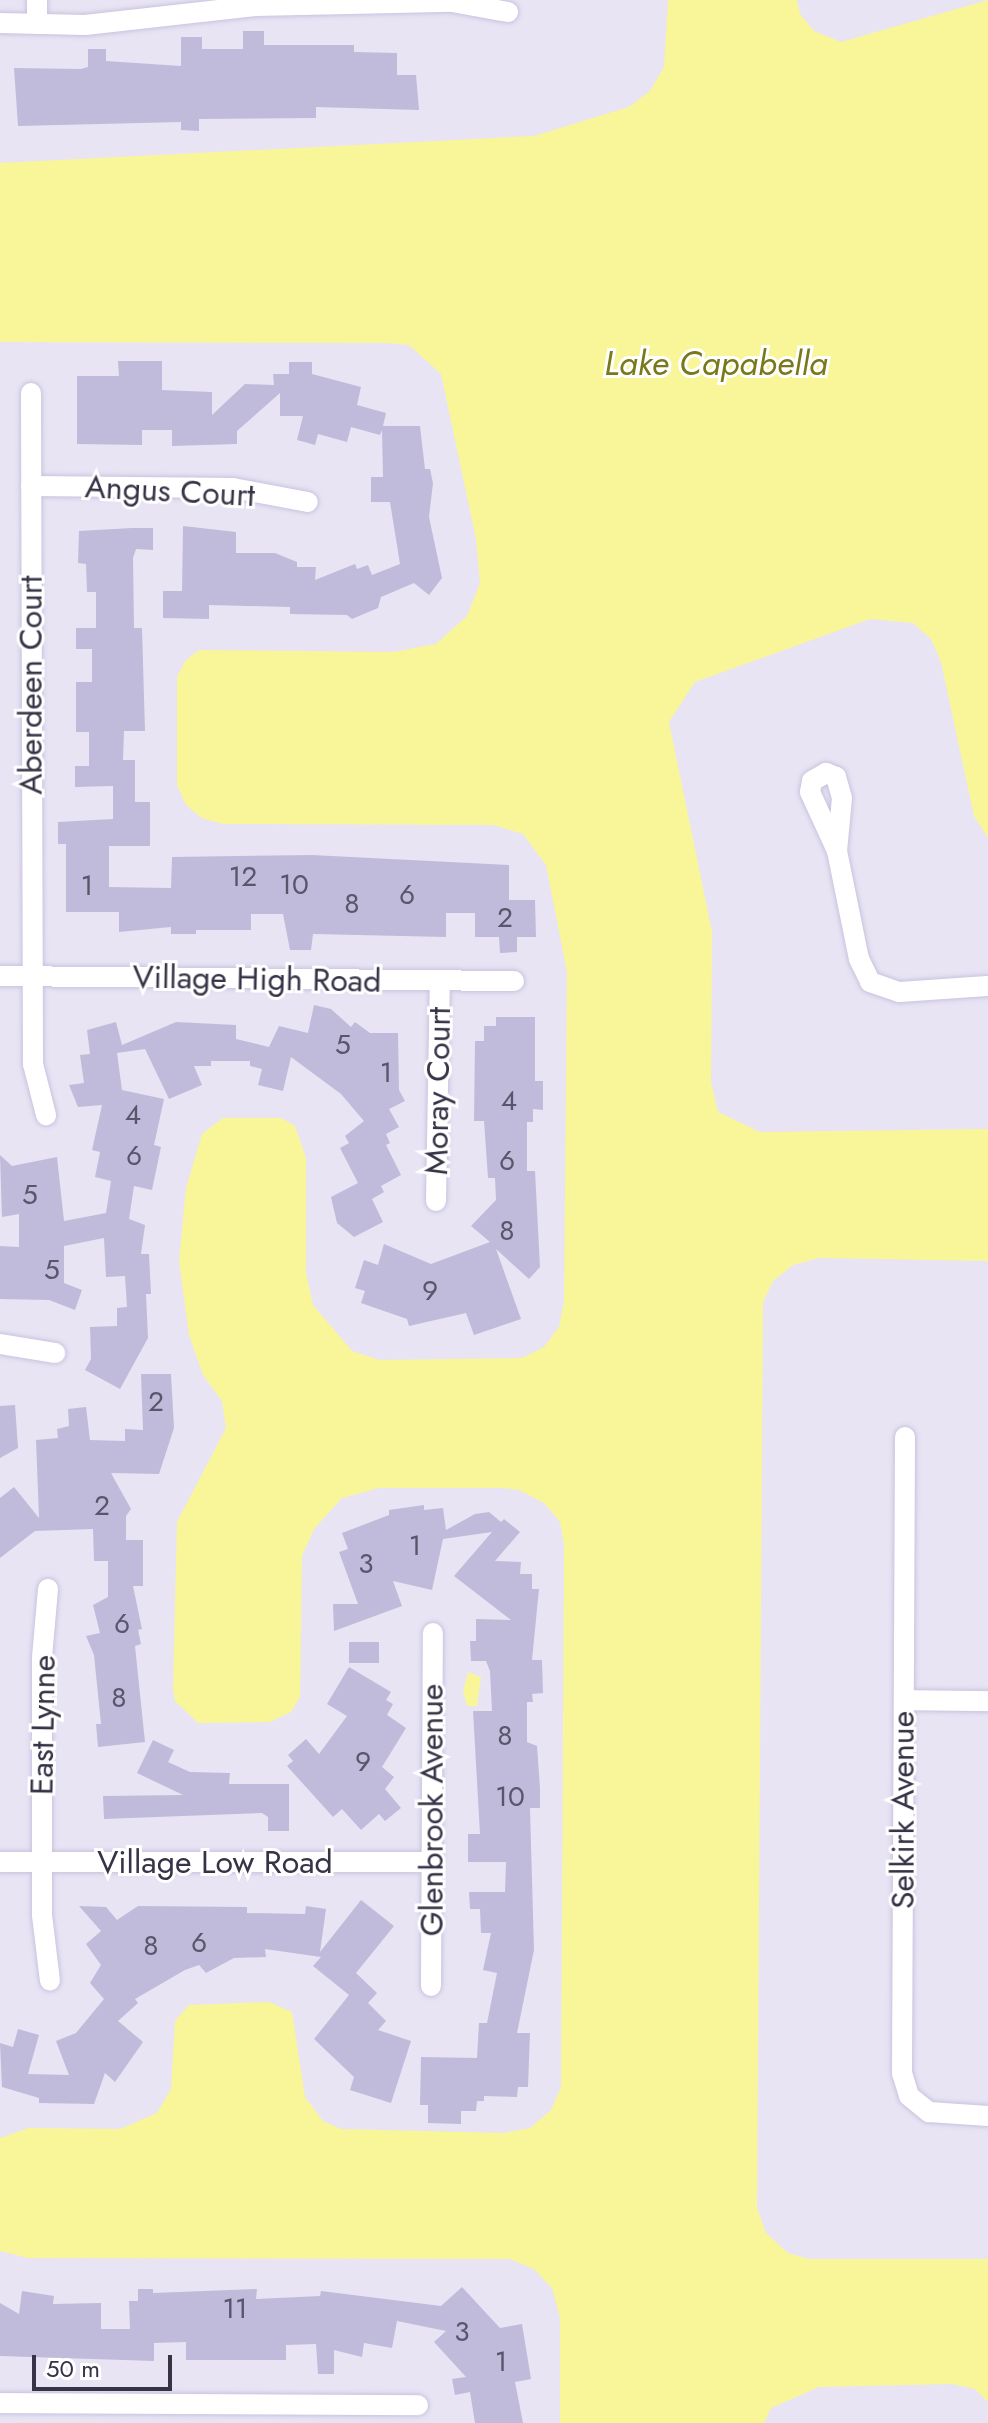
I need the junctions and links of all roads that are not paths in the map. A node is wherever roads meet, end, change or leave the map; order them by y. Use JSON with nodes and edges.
{"nodes":[{"id":1,"x":37,"y":0,"type":"edge"},
{"id":2,"x":508,"y":12,"type":"dead end"},
{"id":3,"x":0,"y":23,"type":"edge"},
{"id":4,"x":37,"y":24,"type":"junction"},
{"id":5,"x":31,"y":393,"type":"dead end"},
{"id":6,"x":31,"y":486,"type":"junction"},
{"id":7,"x":308,"y":502,"type":"dead end"},
{"id":8,"x":837,"y":851,"type":"dead end"},
{"id":9,"x":0,"y":976,"type":"edge"},
{"id":10,"x":31,"y":976,"type":"junction"},
{"id":11,"x":440,"y":981,"type":"junction"},
{"id":12,"x":514,"y":981,"type":"dead end"},
{"id":13,"x":988,"y":986,"type":"edge"},
{"id":14,"x":46,"y":1115,"type":"dead end"},
{"id":15,"x":436,"y":1201,"type":"dead end"},
{"id":16,"x":0,"y":1344,"type":"edge"},
{"id":17,"x":55,"y":1353,"type":"dead end"},
{"id":18,"x":905,"y":1437,"type":"dead end"},
{"id":19,"x":48,"y":1589,"type":"dead end"},
{"id":20,"x":433,"y":1633,"type":"dead end"},
{"id":21,"x":904,"y":1700,"type":"junction"},
{"id":22,"x":988,"y":1701,"type":"edge"},
{"id":23,"x":0,"y":1862,"type":"edge"},
{"id":24,"x":42,"y":1862,"type":"junction"},
{"id":25,"x":430,"y":1862,"type":"junction"},
{"id":26,"x":50,"y":1981,"type":"dead end"},
{"id":27,"x":431,"y":1986,"type":"dead end"},
{"id":28,"x":988,"y":2116,"type":"edge"},
{"id":29,"x":0,"y":2403,"type":"edge"},
{"id":30,"x":418,"y":2405,"type":"dead end"}],
"edges":[{"from":1,"to":4,"type":"street"},
{"from":2,"to":4,"type":"street"},
{"from":3,"to":4,"type":"street"},
{"from":5,"to":6,"type":"street","name":"Aberdeen Court"},
{"from":6,"to":7,"type":"street","name":"Angus Court"},
{"from":6,"to":10,"type":"street","name":"Aberdeen Court"},
{"from":8,"to":13,"type":"street"},
{"from":9,"to":10,"type":"street","name":"Village High Road"},
{"from":10,"to":11,"type":"street","name":"Village High Road"},
{"from":10,"to":14,"type":"street","name":"Aberdeen Court"},
{"from":11,"to":12,"type":"street","name":"Village High Road"},
{"from":11,"to":15,"type":"street","name":"Moray Court"},
{"from":16,"to":17,"type":"street"},
{"from":18,"to":21,"type":"street","name":"Selkirk Avenue"},
{"from":19,"to":24,"type":"street","name":"East Lynne"},
{"from":20,"to":25,"type":"street","name":"Glenbrook Avenue"},
{"from":21,"to":22,"type":"street"},
{"from":21,"to":28,"type":"street","name":"Selkirk Avenue"},
{"from":23,"to":24,"type":"street","name":"Village Low Road"},
{"from":24,"to":25,"type":"street","name":"Village Low Road"},
{"from":24,"to":26,"type":"street","name":"East Lynne"},
{"from":25,"to":27,"type":"street","name":"Glenbrook Avenue"},
{"from":29,"to":30,"type":"street"}]}
